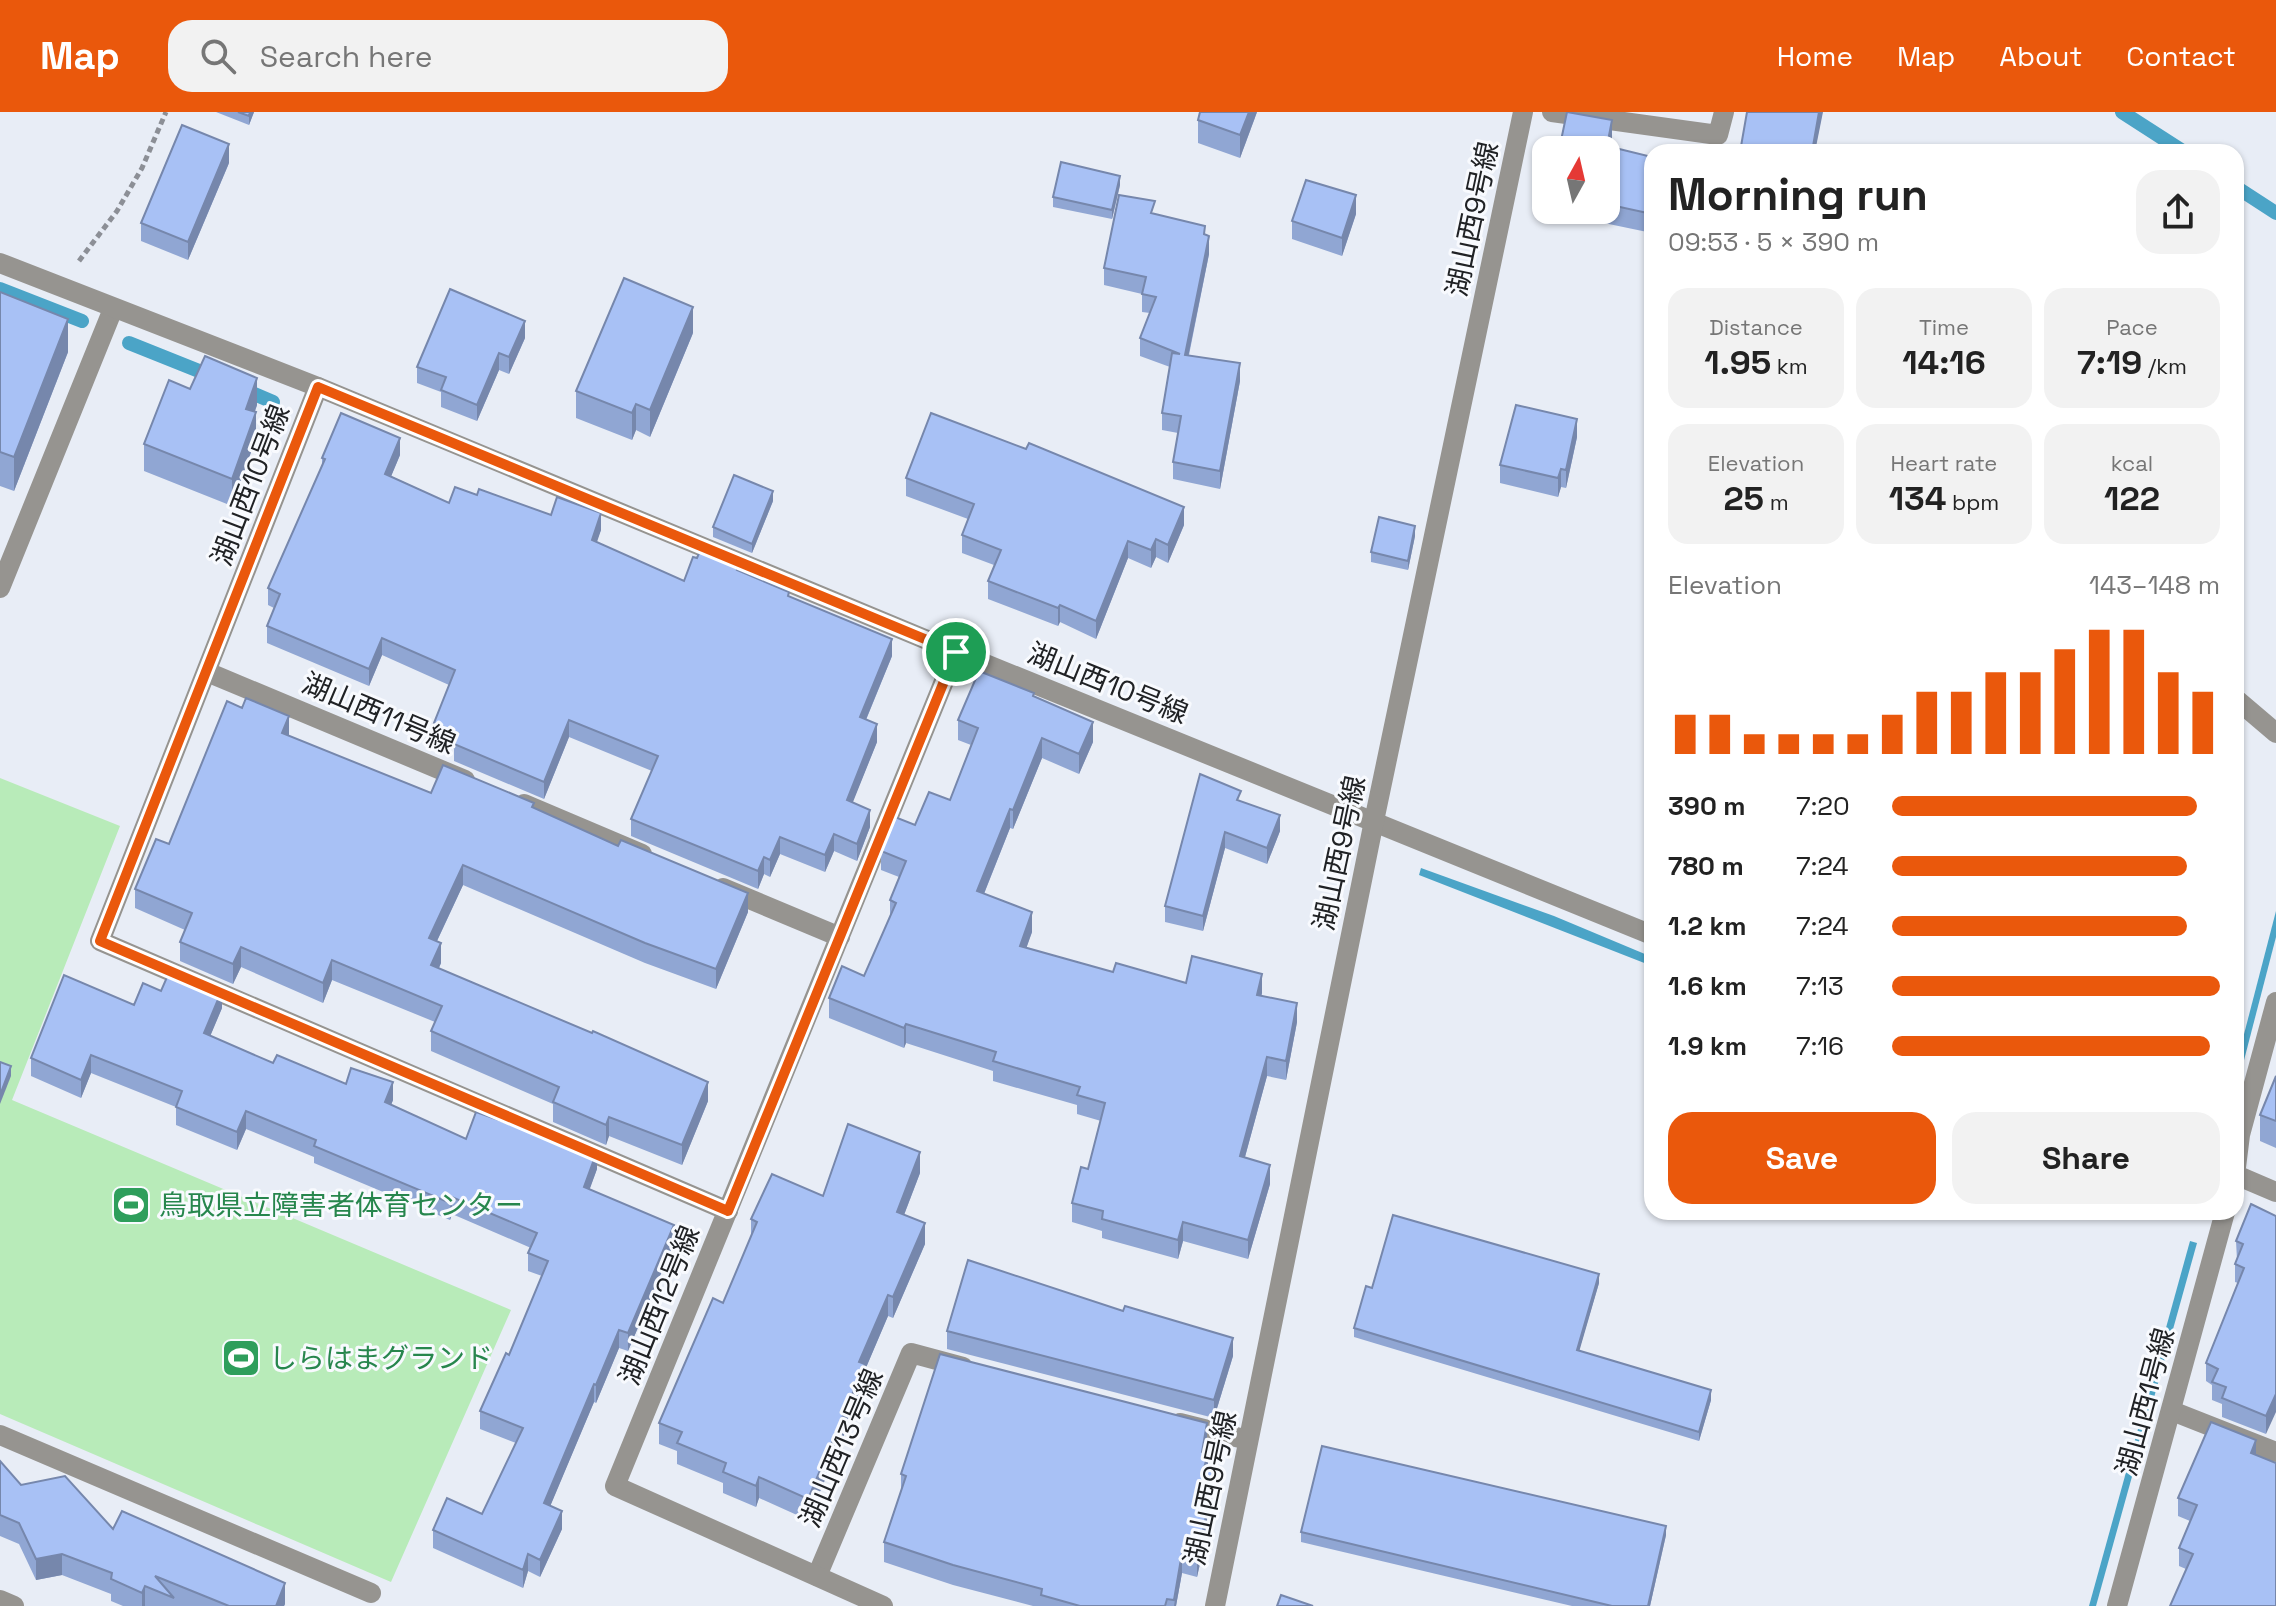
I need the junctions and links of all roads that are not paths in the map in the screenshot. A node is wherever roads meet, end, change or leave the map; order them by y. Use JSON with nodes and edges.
{"nodes":[{"id":1,"x":1523,"y":112,"type":"edge"},
{"id":2,"x":1552,"y":112,"type":"edge"},
{"id":3,"x":1724,"y":112,"type":"edge"},
{"id":4,"x":0,"y":263,"type":"edge"},
{"id":5,"x":113,"y":309,"type":"junction"},
{"id":6,"x":318,"y":387,"type":"junction"},
{"id":7,"x":0,"y":588,"type":"edge"},
{"id":8,"x":956,"y":652,"type":"junction"},
{"id":9,"x":207,"y":672,"type":"junction"},
{"id":10,"x":2244,"y":706,"type":"edge"},
{"id":11,"x":2276,"y":733,"type":"edge"},
{"id":12,"x":1374,"y":821,"type":"junction"},
{"id":13,"x":663,"y":863,"type":"edge"},
{"id":14,"x":707,"y":881,"type":"edge"},
{"id":15,"x":1644,"y":932,"type":"edge"},
{"id":16,"x":840,"y":937,"type":"junction"},
{"id":17,"x":2276,"y":1002,"type":"edge"},
{"id":18,"x":2244,"y":1120,"type":"edge"},
{"id":19,"x":2244,"y":1178,"type":"edge"},
{"id":20,"x":2276,"y":1192,"type":"edge"},
{"id":21,"x":728,"y":1211,"type":"junction"},
{"id":22,"x":2223,"y":1220,"type":"edge"},
{"id":23,"x":988,"y":1373,"type":"edge"},
{"id":24,"x":2172,"y":1411,"type":"junction"},
{"id":25,"x":1157,"y":1417,"type":"edge"},
{"id":26,"x":0,"y":1435,"type":"edge"},
{"id":27,"x":1248,"y":1440,"type":"junction"},
{"id":28,"x":2276,"y":1452,"type":"edge"},
{"id":29,"x":817,"y":1576,"type":"junction"},
{"id":30,"x":371,"y":1593,"type":"dead end"},
{"id":31,"x":0,"y":1600,"type":"edge"},
{"id":32,"x":14,"y":1606,"type":"edge"},
{"id":33,"x":883,"y":1606,"type":"edge"},
{"id":34,"x":1215,"y":1606,"type":"edge"},
{"id":35,"x":2117,"y":1606,"type":"edge"}],
"edges":[{"from":1,"to":12,"type":"street","name":"湖山西9号線"},
{"from":2,"to":3,"type":"street"},
{"from":4,"to":5,"type":"street"},
{"from":5,"to":6,"type":"street"},
{"from":5,"to":7,"type":"street"},
{"from":6,"to":8,"type":"street","name":"湖山西10号線"},
{"from":6,"to":9,"type":"street","name":"湖山西10号線"},
{"from":8,"to":12,"type":"street","name":"湖山西10号線"},
{"from":8,"to":16,"type":"street","name":"湖山西12号線"},
{"from":9,"to":13,"type":"street","name":"湖山西11号線"},
{"from":9,"to":21,"type":"street","name":"湖山西10号線"},
{"from":10,"to":11,"type":"street"},
{"from":12,"to":15,"type":"street","name":"湖山西10号線"},
{"from":12,"to":27,"type":"street","name":"湖山西9号線"},
{"from":14,"to":16,"type":"street"},
{"from":16,"to":21,"type":"street","name":"湖山西12号線"},
{"from":17,"to":18,"type":"street"},
{"from":19,"to":20,"type":"street"},
{"from":21,"to":29,"type":"street","name":"湖山西12号線"},
{"from":22,"to":24,"type":"street","name":"湖山西1号線"},
{"from":23,"to":29,"type":"street","name":"湖山西13号線"},
{"from":24,"to":28,"type":"street"},
{"from":24,"to":35,"type":"street","name":"湖山西1号線"},
{"from":25,"to":27,"type":"street"},
{"from":26,"to":30,"type":"street"},
{"from":27,"to":34,"type":"street","name":"湖山西9号線"},
{"from":29,"to":33,"type":"street","name":"湖山西12号線"},
{"from":31,"to":32,"type":"street"}]}
